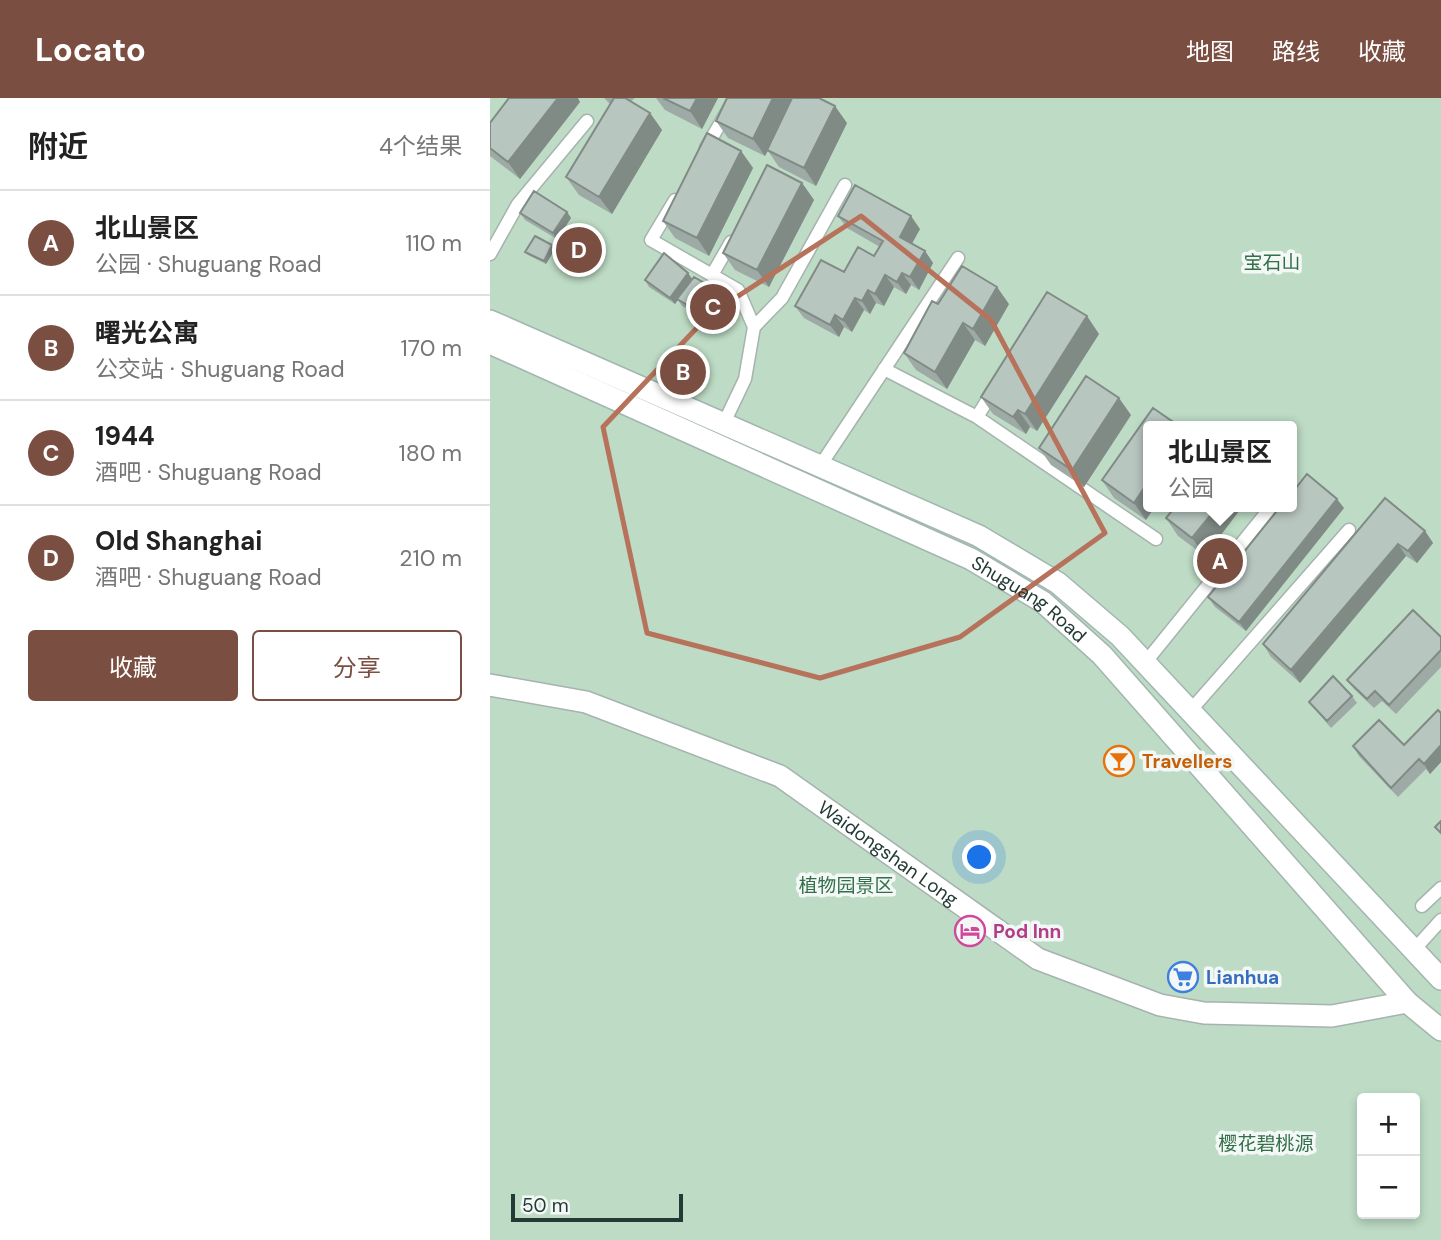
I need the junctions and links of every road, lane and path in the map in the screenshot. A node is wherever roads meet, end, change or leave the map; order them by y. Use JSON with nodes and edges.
{"nodes":[{"id":1,"x":735,"y":98,"type":"edge"},
{"id":2,"x":587,"y":121,"type":"dead end"},
{"id":3,"x":700,"y":157,"type":"edge"},
{"id":4,"x":845,"y":185,"type":"dead end"},
{"id":5,"x":679,"y":193,"type":"edge"},
{"id":6,"x":738,"y":231,"type":"edge"},
{"id":7,"x":490,"y":254,"type":"edge"},
{"id":8,"x":958,"y":258,"type":"dead end"},
{"id":9,"x":712,"y":275,"type":"junction"},
{"id":10,"x":490,"y":321,"type":"edge"},
{"id":11,"x":754,"y":327,"type":"junction"},
{"id":12,"x":490,"y":344,"type":"edge"},
{"id":13,"x":884,"y":369,"type":"junction"},
{"id":14,"x":997,"y":384,"type":"edge"},
{"id":15,"x":977,"y":417,"type":"junction"},
{"id":16,"x":724,"y":424,"type":"junction"},
{"id":17,"x":821,"y":466,"type":"junction"},
{"id":18,"x":1267,"y":512,"type":"edge"},
{"id":19,"x":1349,"y":530,"type":"dead end"},
{"id":20,"x":1156,"y":539,"type":"dead end"},
{"id":21,"x":1145,"y":663,"type":"junction"},
{"id":22,"x":490,"y":685,"type":"edge"},
{"id":23,"x":1190,"y":711,"type":"junction"},
{"id":24,"x":1441,"y":888,"type":"edge"},
{"id":25,"x":1422,"y":906,"type":"dead end"},
{"id":26,"x":1441,"y":920,"type":"edge"},
{"id":27,"x":1413,"y":951,"type":"junction"},
{"id":28,"x":1438,"y":973,"type":"edge"},
{"id":29,"x":1407,"y":1002,"type":"junction"},
{"id":30,"x":1441,"y":1030,"type":"edge"}],
"edges":[{"from":1,"to":3,"type":"lane"},
{"from":2,"to":7,"type":"lane"},
{"from":4,"to":11,"type":"lane"},
{"from":5,"to":9,"type":"lane"},
{"from":6,"to":9,"type":"lane"},
{"from":8,"to":13,"type":"lane"},
{"from":9,"to":11,"type":"lane"},
{"from":10,"to":16,"type":"main road","name":"Shuguang Road"},
{"from":11,"to":16,"type":"lane"},
{"from":12,"to":29,"type":"main road","name":"Shuguang Road"},
{"from":13,"to":15,"type":"lane"},
{"from":13,"to":17,"type":"lane"},
{"from":14,"to":15,"type":"lane"},
{"from":15,"to":20,"type":"lane"},
{"from":16,"to":17,"type":"main road","name":"Shuguang Road"},
{"from":17,"to":21,"type":"main road","name":"Shuguang Road"},
{"from":18,"to":21,"type":"lane"},
{"from":19,"to":23,"type":"lane"},
{"from":21,"to":23,"type":"main road","name":"Shuguang Road"},
{"from":22,"to":29,"type":"main road","name":"Waidongshan Long"},
{"from":23,"to":27,"type":"main road","name":"Shuguang Road"},
{"from":24,"to":25,"type":"lane"},
{"from":26,"to":27,"type":"lane"},
{"from":27,"to":28,"type":"main road","name":"Shuguang Road"},
{"from":29,"to":30,"type":"main road","name":"Shuguang Road"}]}
